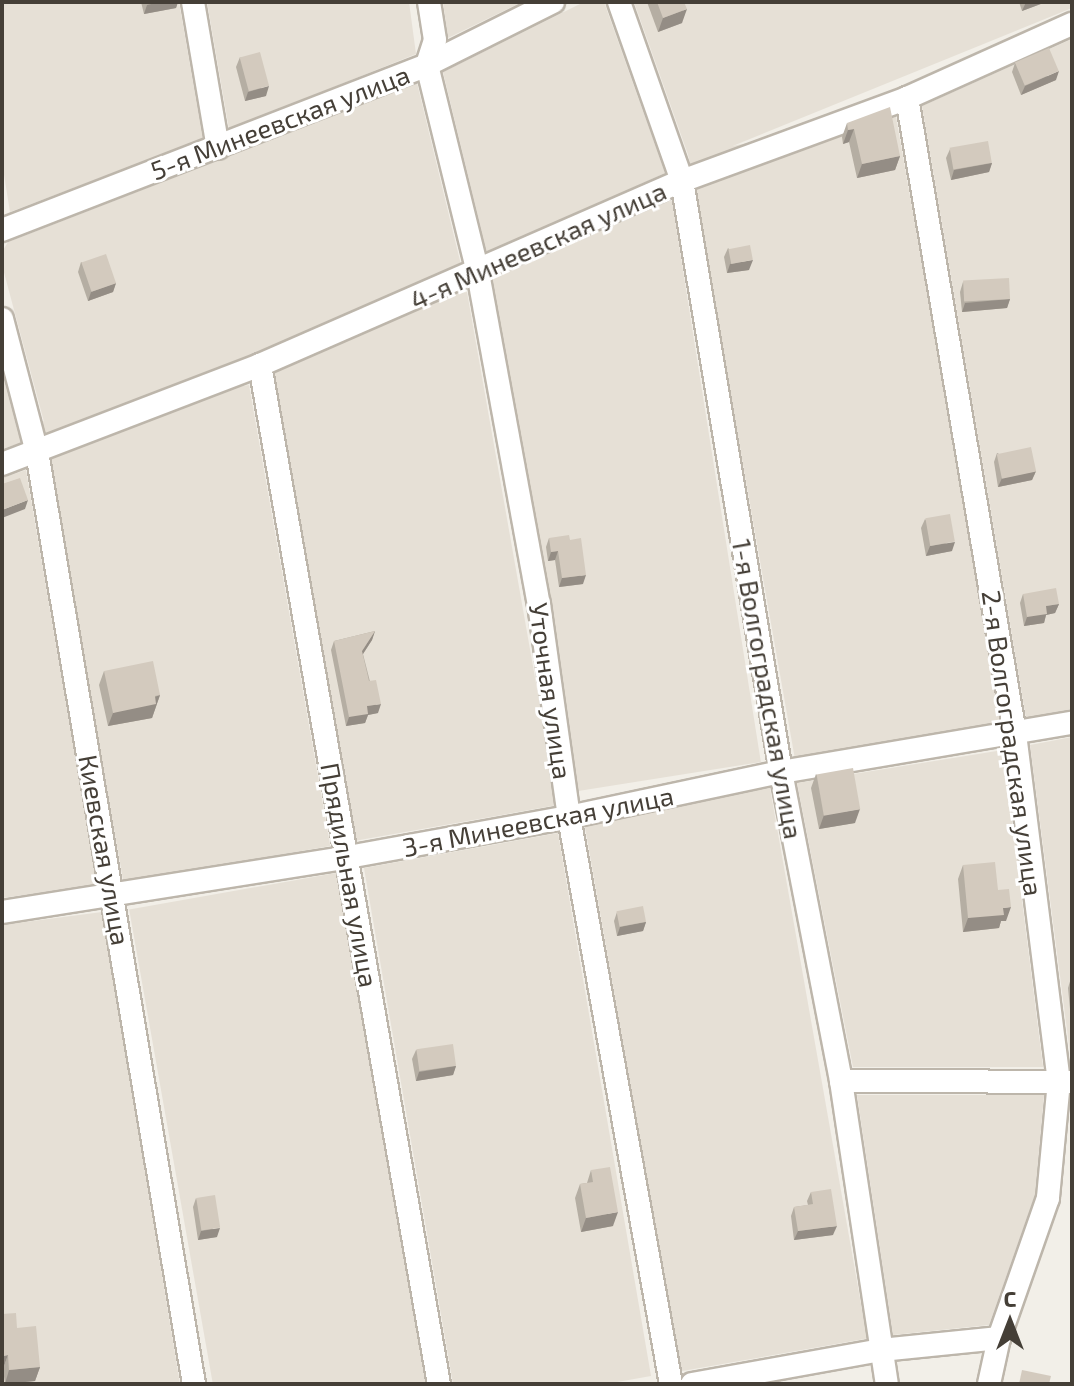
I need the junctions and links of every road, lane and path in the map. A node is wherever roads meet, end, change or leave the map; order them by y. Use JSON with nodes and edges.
{"nodes":[{"id":1,"x":193,"y":2,"type":"edge"},
{"id":2,"x":429,"y":2,"type":"edge"},
{"id":3,"x":553,"y":2,"type":"edge"},
{"id":4,"x":619,"y":2,"type":"edge"},
{"id":5,"x":1072,"y":24,"type":"edge"},
{"id":6,"x":427,"y":65,"type":"junction"},
{"id":7,"x":907,"y":98,"type":"junction"},
{"id":8,"x":218,"y":148,"type":"junction"},
{"id":9,"x":682,"y":181,"type":"junction"},
{"id":10,"x":2,"y":230,"type":"edge"},
{"id":11,"x":478,"y":273,"type":"junction"},
{"id":12,"x":2,"y":319,"type":"edge"},
{"id":13,"x":260,"y":365,"type":"junction"},
{"id":14,"x":37,"y":452,"type":"junction"},
{"id":15,"x":2,"y":464,"type":"edge"},
{"id":16,"x":1072,"y":723,"type":"edge"},
{"id":17,"x":1015,"y":734,"type":"junction"},
{"id":18,"x":781,"y":772,"type":"junction"},
{"id":19,"x":569,"y":817,"type":"junction"},
{"id":20,"x":348,"y":857,"type":"junction"},
{"id":21,"x":113,"y":897,"type":"junction"},
{"id":22,"x":2,"y":912,"type":"edge"},
{"id":23,"x":841,"y":1081,"type":"junction"},
{"id":24,"x":1065,"y":1081,"type":"edge"},
{"id":25,"x":999,"y":1338,"type":"junction"},
{"id":26,"x":881,"y":1350,"type":"junction"},
{"id":27,"x":194,"y":1384,"type":"edge"},
{"id":28,"x":439,"y":1384,"type":"edge"},
{"id":29,"x":671,"y":1384,"type":"edge"},
{"id":30,"x":692,"y":1384,"type":"edge"},
{"id":31,"x":887,"y":1384,"type":"edge"},
{"id":32,"x":989,"y":1384,"type":"edge"}],
"edges":[{"from":1,"to":8,"type":"street"},
{"from":2,"to":6,"type":"street","name":"Уточная улица"},
{"from":3,"to":6,"type":"street","name":"5-я Минеевская улица"},
{"from":4,"to":9,"type":"street","name":"1-я Волгоградская улица"},
{"from":5,"to":7,"type":"street","name":"4-я Минеевская улица"},
{"from":6,"to":8,"type":"street","name":"5-я Минеевская улица"},
{"from":6,"to":11,"type":"street","name":"Уточная улица"},
{"from":7,"to":9,"type":"street","name":"4-я Минеевская улица"},
{"from":7,"to":17,"type":"street","name":"2-я Волгоградская улица"},
{"from":8,"to":10,"type":"street","name":"5-я Минеевская улица"},
{"from":9,"to":11,"type":"street","name":"4-я Минеевская улица"},
{"from":9,"to":18,"type":"street","name":"1-я Волгоградская улица"},
{"from":11,"to":13,"type":"street","name":"4-я Минеевская улица"},
{"from":11,"to":19,"type":"street","name":"Уточная улица"},
{"from":12,"to":14,"type":"street","name":"Киевская улица"},
{"from":13,"to":14,"type":"street","name":"4-я Минеевская улица"},
{"from":13,"to":20,"type":"street","name":"Прядильная улица"},
{"from":14,"to":15,"type":"street","name":"4-я Минеевская улица"},
{"from":14,"to":21,"type":"street","name":"Киевская улица"},
{"from":16,"to":17,"type":"street","name":"3-я Минеевская улица"},
{"from":17,"to":18,"type":"street","name":"3-я Минеевская улица"},
{"from":17,"to":24,"type":"street","name":"2-я Волгоградская улица"},
{"from":18,"to":19,"type":"street","name":"3-я Минеевская улица"},
{"from":18,"to":23,"type":"street","name":"1-я Волгоградская улица"},
{"from":19,"to":20,"type":"street","name":"3-я Минеевская улица"},
{"from":19,"to":29,"type":"street","name":"Уточная улица"},
{"from":20,"to":21,"type":"street","name":"3-я Минеевская улица"},
{"from":20,"to":28,"type":"street","name":"Прядильная улица"},
{"from":21,"to":22,"type":"street","name":"3-я Минеевская улица"},
{"from":21,"to":27,"type":"street","name":"Киевская улица"},
{"from":23,"to":24,"type":"street"},
{"from":23,"to":26,"type":"street","name":"1-я Волгоградская улица"},
{"from":24,"to":25,"type":"street","name":"2-я Волгоградская улица"},
{"from":25,"to":26,"type":"street"},
{"from":25,"to":32,"type":"street","name":"2-я Волгоградская улица"},
{"from":26,"to":30,"type":"street"},
{"from":26,"to":31,"type":"street","name":"1-я Волгоградская улица"}]}
